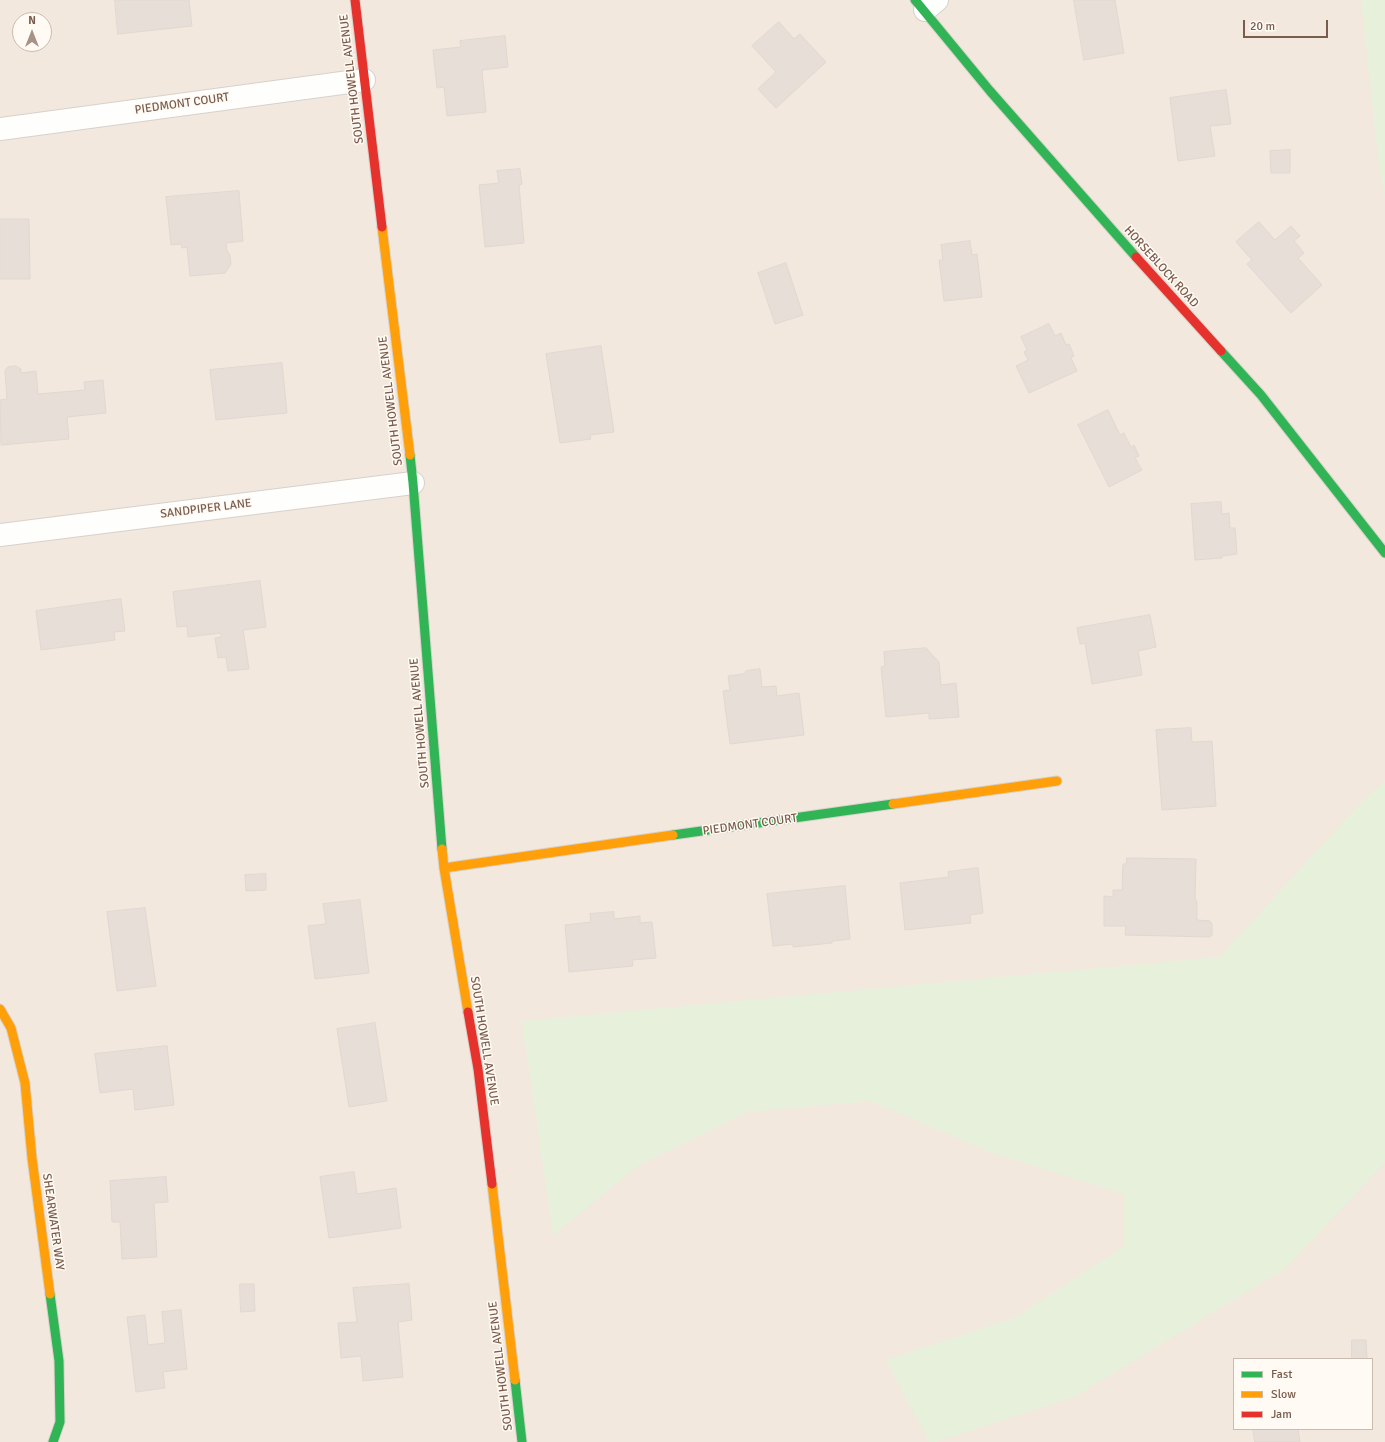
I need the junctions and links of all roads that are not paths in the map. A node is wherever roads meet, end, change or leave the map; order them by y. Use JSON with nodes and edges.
{"nodes":[{"id":1,"x":355,"y":0,"type":"edge"},
{"id":2,"x":926,"y":4,"type":"edge"},
{"id":3,"x":364,"y":80,"type":"junction"},
{"id":4,"x":0,"y":129,"type":"edge"},
{"id":5,"x":412,"y":483,"type":"junction"},
{"id":6,"x":0,"y":535,"type":"edge"},
{"id":7,"x":1385,"y":553,"type":"edge"},
{"id":8,"x":1057,"y":781,"type":"dead end"},
{"id":9,"x":444,"y":868,"type":"junction"},
{"id":10,"x":0,"y":1009,"type":"edge"},
{"id":11,"x":53,"y":1442,"type":"edge"},
{"id":12,"x":522,"y":1442,"type":"edge"}],
"edges":[{"from":1,"to":3,"type":"street","name":"SOUTH HOWELL AVENUE"},
{"from":2,"to":7,"type":"street","name":"HORSEBLOCK ROAD"},
{"from":3,"to":4,"type":"street","name":"PIEDMONT COURT"},
{"from":3,"to":5,"type":"street","name":"SOUTH HOWELL AVENUE"},
{"from":5,"to":6,"type":"street","name":"SANDPIPER LANE"},
{"from":5,"to":9,"type":"street","name":"SOUTH HOWELL AVENUE"},
{"from":8,"to":9,"type":"street","name":"PIEDMONT COURT"},
{"from":9,"to":12,"type":"street","name":"SOUTH HOWELL AVENUE"},
{"from":10,"to":11,"type":"street","name":"SHEARWATER WAY"}]}
